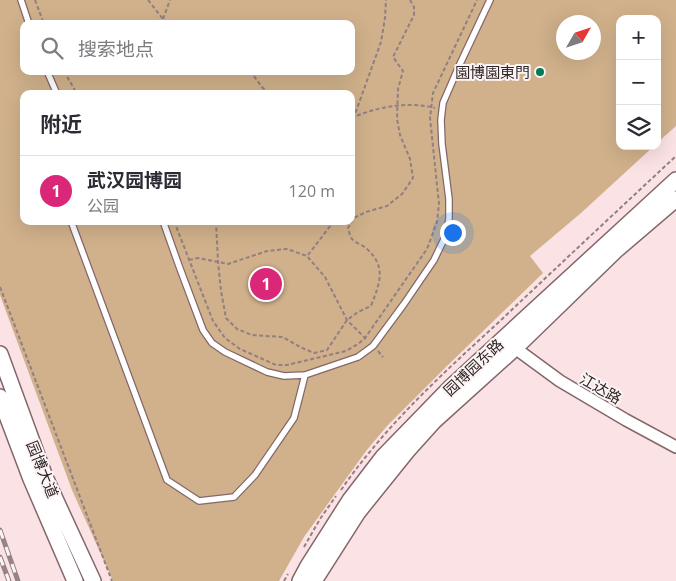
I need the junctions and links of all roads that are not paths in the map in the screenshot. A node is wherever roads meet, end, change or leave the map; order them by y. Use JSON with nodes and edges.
{"nodes":[{"id":1,"x":21,"y":0,"type":"edge"},
{"id":2,"x":490,"y":0,"type":"edge"},
{"id":3,"x":28,"y":20,"type":"edge"},
{"id":4,"x":49,"y":75,"type":"edge"},
{"id":5,"x":55,"y":90,"type":"edge"},
{"id":6,"x":676,"y":180,"type":"edge"},
{"id":7,"x":676,"y":199,"type":"edge"},
{"id":8,"x":72,"y":225,"type":"edge"},
{"id":9,"x":164,"y":225,"type":"edge"},
{"id":10,"x":515,"y":348,"type":"junction"},
{"id":11,"x":0,"y":354,"type":"edge"},
{"id":12,"x":305,"y":375,"type":"junction"},
{"id":13,"x":0,"y":397,"type":"edge"},
{"id":14,"x":676,"y":447,"type":"edge"},
{"id":15,"x":75,"y":581,"type":"edge"},
{"id":16,"x":93,"y":581,"type":"edge"},
{"id":17,"x":300,"y":581,"type":"edge"},
{"id":18,"x":314,"y":581,"type":"edge"}],
"edges":[{"from":1,"to":3,"type":"lane"},
{"from":2,"to":12,"type":"lane"},
{"from":4,"to":5,"type":"lane"},
{"from":6,"to":17,"type":"main road","name":"园博园东路"},
{"from":7,"to":10,"type":"main road","name":"园博园东路"},
{"from":8,"to":12,"type":"lane"},
{"from":9,"to":12,"type":"lane"},
{"from":10,"to":14,"type":"street","name":"江达路"},
{"from":10,"to":18,"type":"main road","name":"园博园东路"},
{"from":11,"to":16,"type":"main road","name":"园博大道"},
{"from":13,"to":15,"type":"main road","name":"园博大道"}]}
